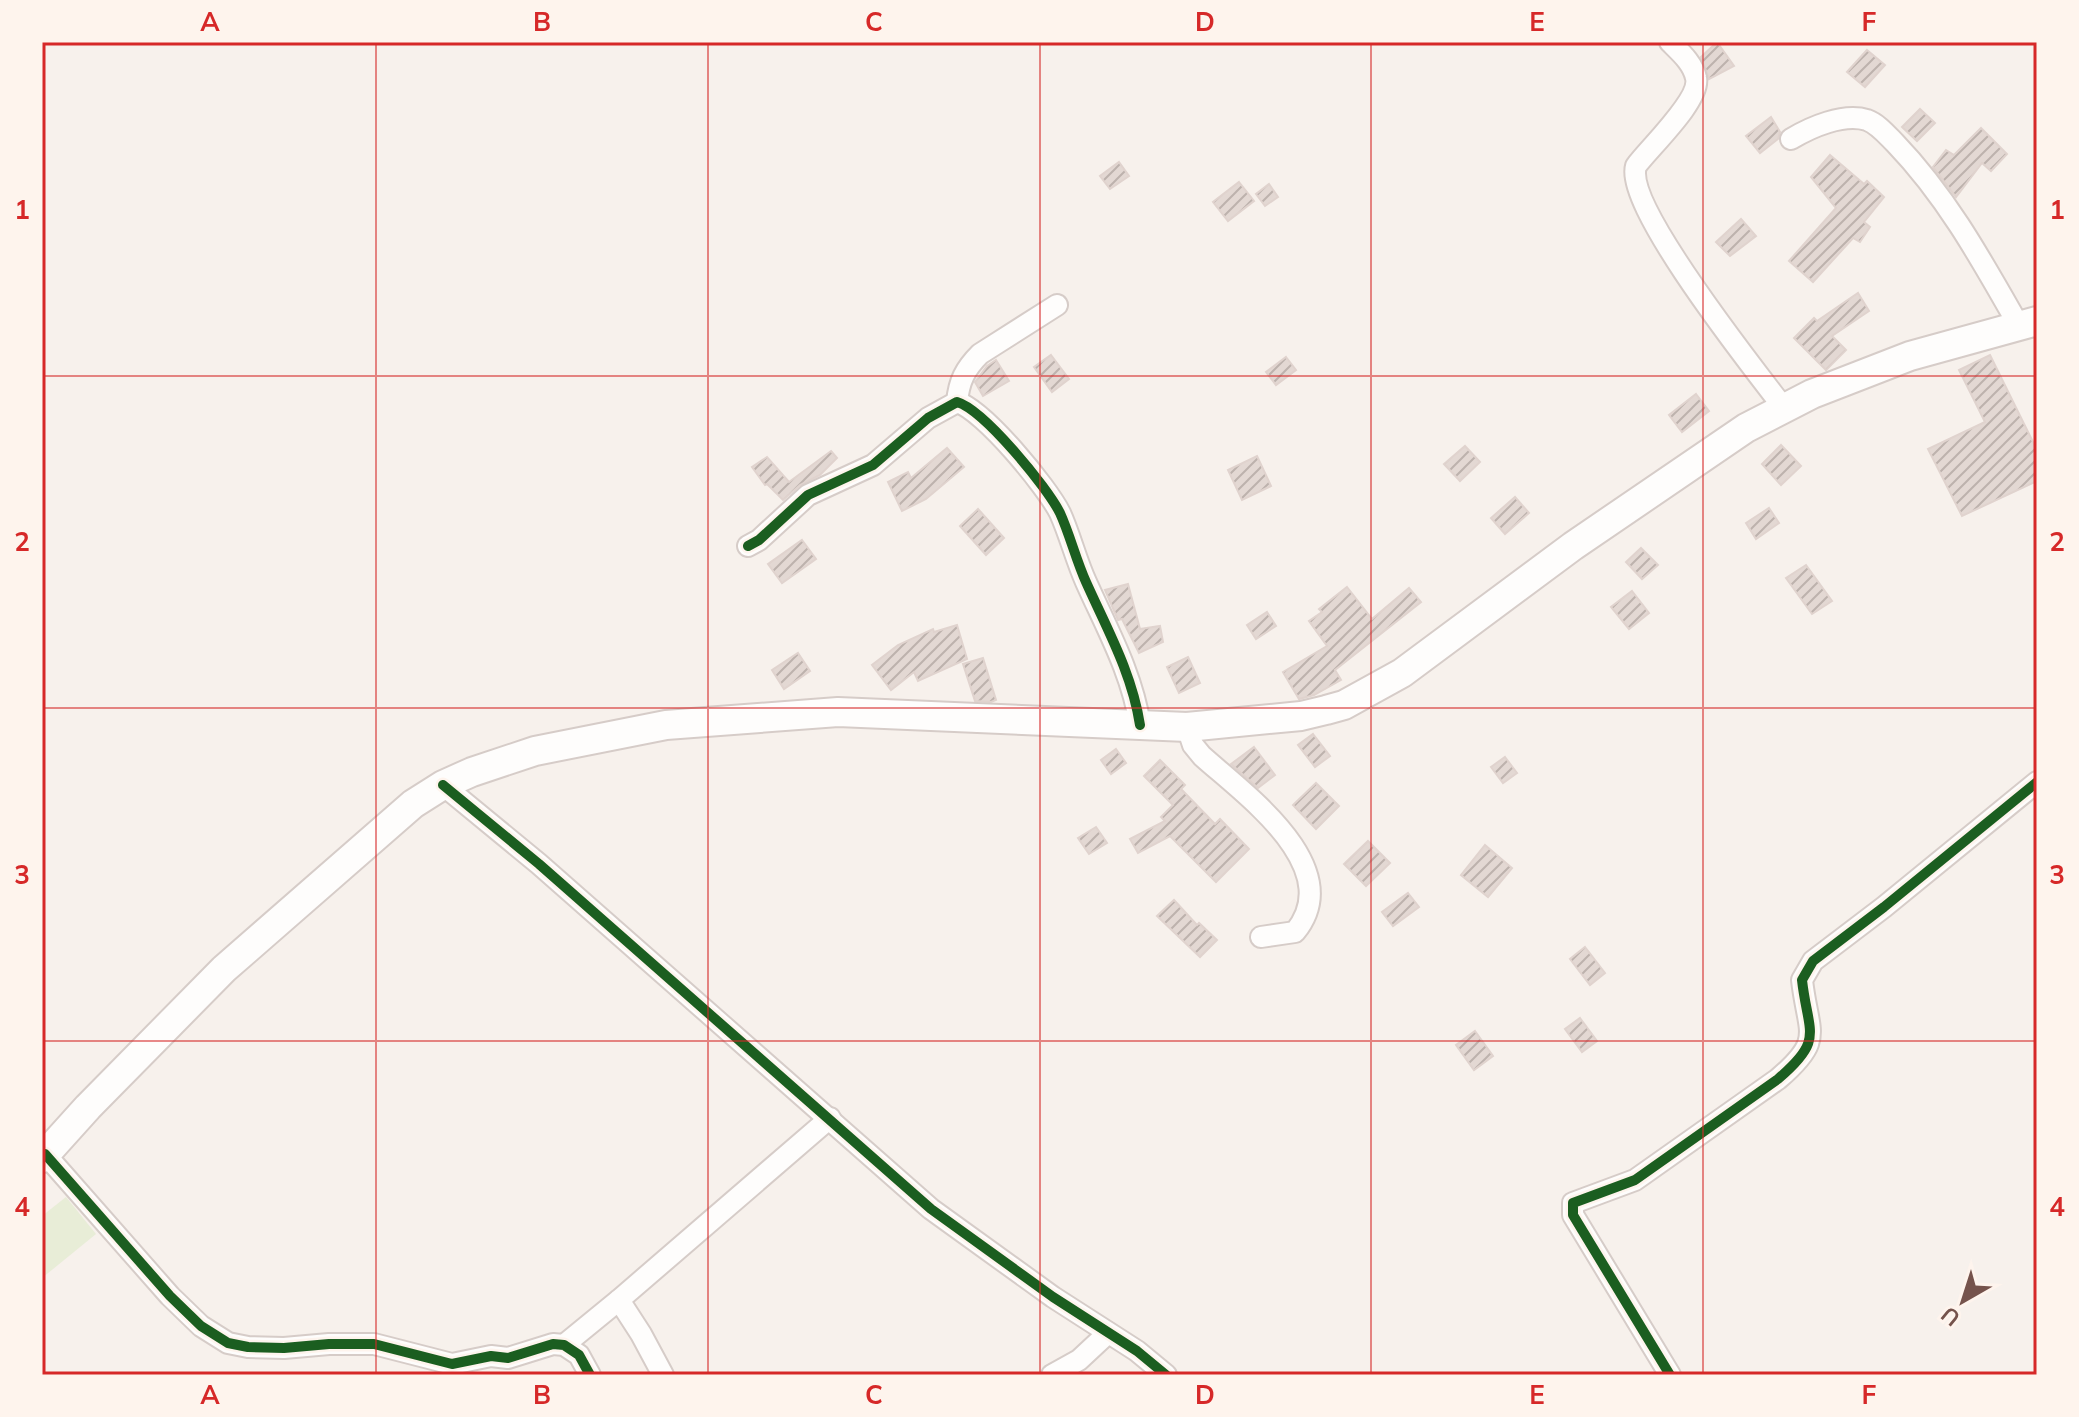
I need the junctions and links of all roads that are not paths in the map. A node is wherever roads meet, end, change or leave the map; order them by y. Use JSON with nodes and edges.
{"nodes":[{"id":1,"x":1670,"y":42,"type":"edge"},
{"id":2,"x":1791,"y":139,"type":"dead end"},
{"id":3,"x":1057,"y":305,"type":"dead end"},
{"id":4,"x":2028,"y":324,"type":"edge"},
{"id":5,"x":957,"y":402,"type":"junction"},
{"id":6,"x":1783,"y":407,"type":"junction"},
{"id":7,"x":748,"y":546,"type":"dead end"},
{"id":8,"x":1140,"y":725,"type":"junction"},
{"id":9,"x":1187,"y":727,"type":"junction"},
{"id":10,"x":2037,"y":782,"type":"edge"},
{"id":11,"x":443,"y":785,"type":"junction"},
{"id":12,"x":1261,"y":937,"type":"dead end"},
{"id":13,"x":830,"y":1118,"type":"junction"},
{"id":14,"x":44,"y":1156,"type":"edge"},
{"id":15,"x":619,"y":1300,"type":"junction"},
{"id":16,"x":1108,"y":1333,"type":"junction"},
{"id":17,"x":564,"y":1345,"type":"junction"},
{"id":18,"x":590,"y":1375,"type":"edge"},
{"id":19,"x":663,"y":1375,"type":"edge"},
{"id":20,"x":1052,"y":1375,"type":"edge"},
{"id":21,"x":1166,"y":1375,"type":"edge"},
{"id":22,"x":1670,"y":1375,"type":"edge"}],
"edges":[{"from":1,"to":6,"type":"street"},
{"from":2,"to":4,"type":"street"},
{"from":3,"to":5,"type":"street"},
{"from":4,"to":6,"type":"main road"},
{"from":5,"to":7,"type":"street"},
{"from":5,"to":8,"type":"street"},
{"from":6,"to":9,"type":"main road"},
{"from":8,"to":9,"type":"main road"},
{"from":8,"to":11,"type":"main road"},
{"from":9,"to":12,"type":"street"},
{"from":10,"to":22,"type":"street"},
{"from":11,"to":13,"type":"street"},
{"from":11,"to":14,"type":"main road"},
{"from":13,"to":15,"type":"street"},
{"from":13,"to":16,"type":"street"},
{"from":14,"to":17,"type":"street"},
{"from":15,"to":17,"type":"street"},
{"from":15,"to":19,"type":"street"},
{"from":16,"to":20,"type":"street"},
{"from":16,"to":21,"type":"street"},
{"from":17,"to":18,"type":"street"}]}
